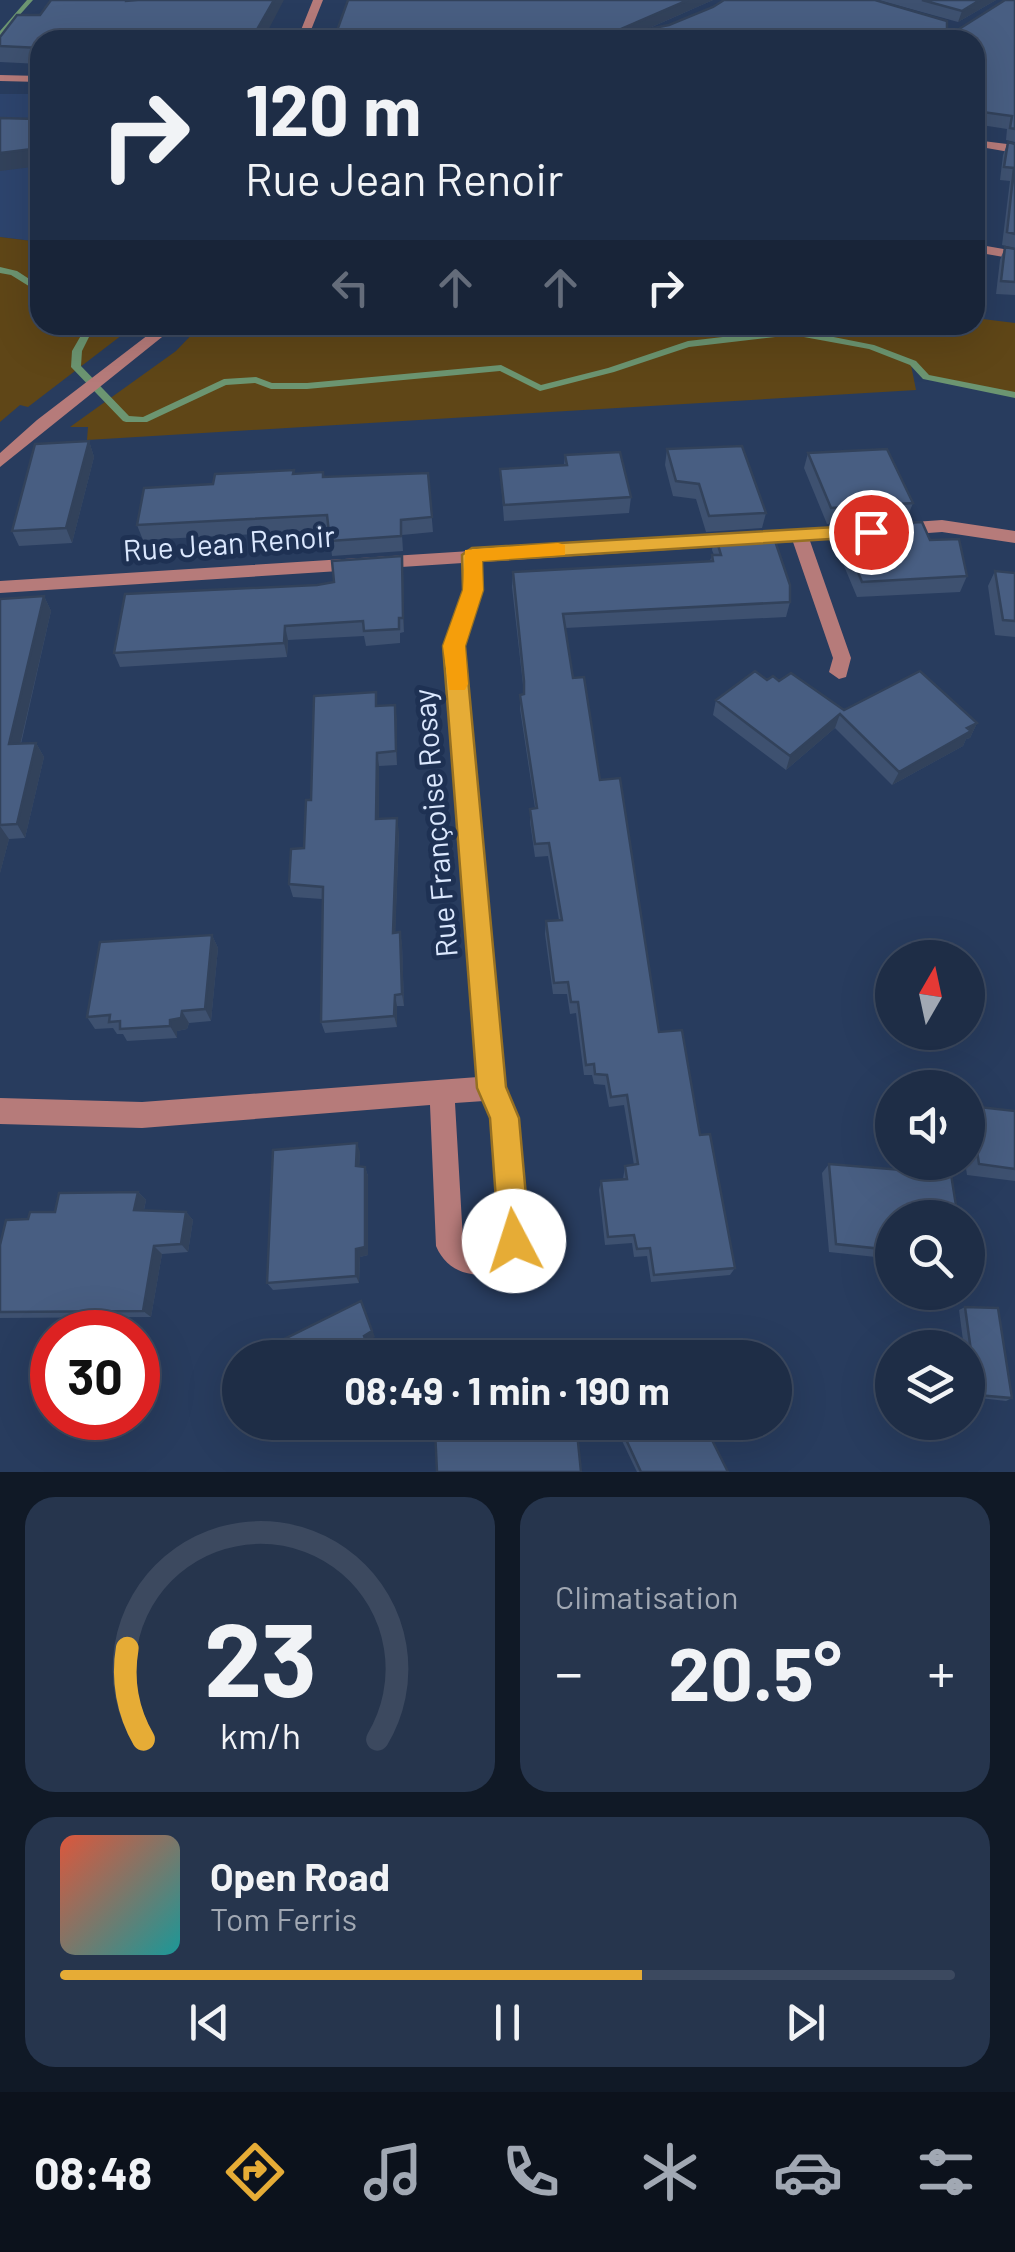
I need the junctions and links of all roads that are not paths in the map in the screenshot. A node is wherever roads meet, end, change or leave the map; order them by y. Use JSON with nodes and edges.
{"nodes":[{"id":1,"x":318,"y":0,"type":"edge"},
{"id":2,"x":306,"y":30,"type":"edge"},
{"id":3,"x":0,"y":78,"type":"edge"},
{"id":4,"x":30,"y":79,"type":"edge"},
{"id":5,"x":985,"y":144,"type":"edge"},
{"id":6,"x":1015,"y":149,"type":"edge"},
{"id":7,"x":985,"y":250,"type":"edge"},
{"id":8,"x":1015,"y":255,"type":"edge"},
{"id":9,"x":157,"y":335,"type":"edge"},
{"id":10,"x":0,"y":462,"type":"edge"},
{"id":11,"x":800,"y":537,"type":"junction"},
{"id":12,"x":1015,"y":537,"type":"edge"},
{"id":13,"x":472,"y":555,"type":"junction"},
{"id":14,"x":0,"y":587,"type":"edge"},
{"id":15,"x":839,"y":672,"type":"dead end"},
{"id":16,"x":492,"y":1088,"type":"junction"},
{"id":17,"x":442,"y":1092,"type":"junction"},
{"id":18,"x":0,"y":1111,"type":"edge"}],
"edges":[{"from":1,"to":2,"type":"street"},
{"from":3,"to":4,"type":"street"},
{"from":5,"to":6,"type":"street"},
{"from":7,"to":8,"type":"street"},
{"from":9,"to":10,"type":"street"},
{"from":11,"to":12,"type":"street","name":"Rue Jean Renoir"},
{"from":11,"to":13,"type":"street","name":"Rue Jean Renoir"},
{"from":11,"to":15,"type":"street"},
{"from":13,"to":14,"type":"street","name":"Rue Jean Renoir"},
{"from":13,"to":16,"type":"street","name":"Rue Françoise Rosay"},
{"from":16,"to":17,"type":"street"},
{"from":16,"to":17,"type":"street","name":"Rue Françoise Rosay"},
{"from":17,"to":18,"type":"street"}]}
